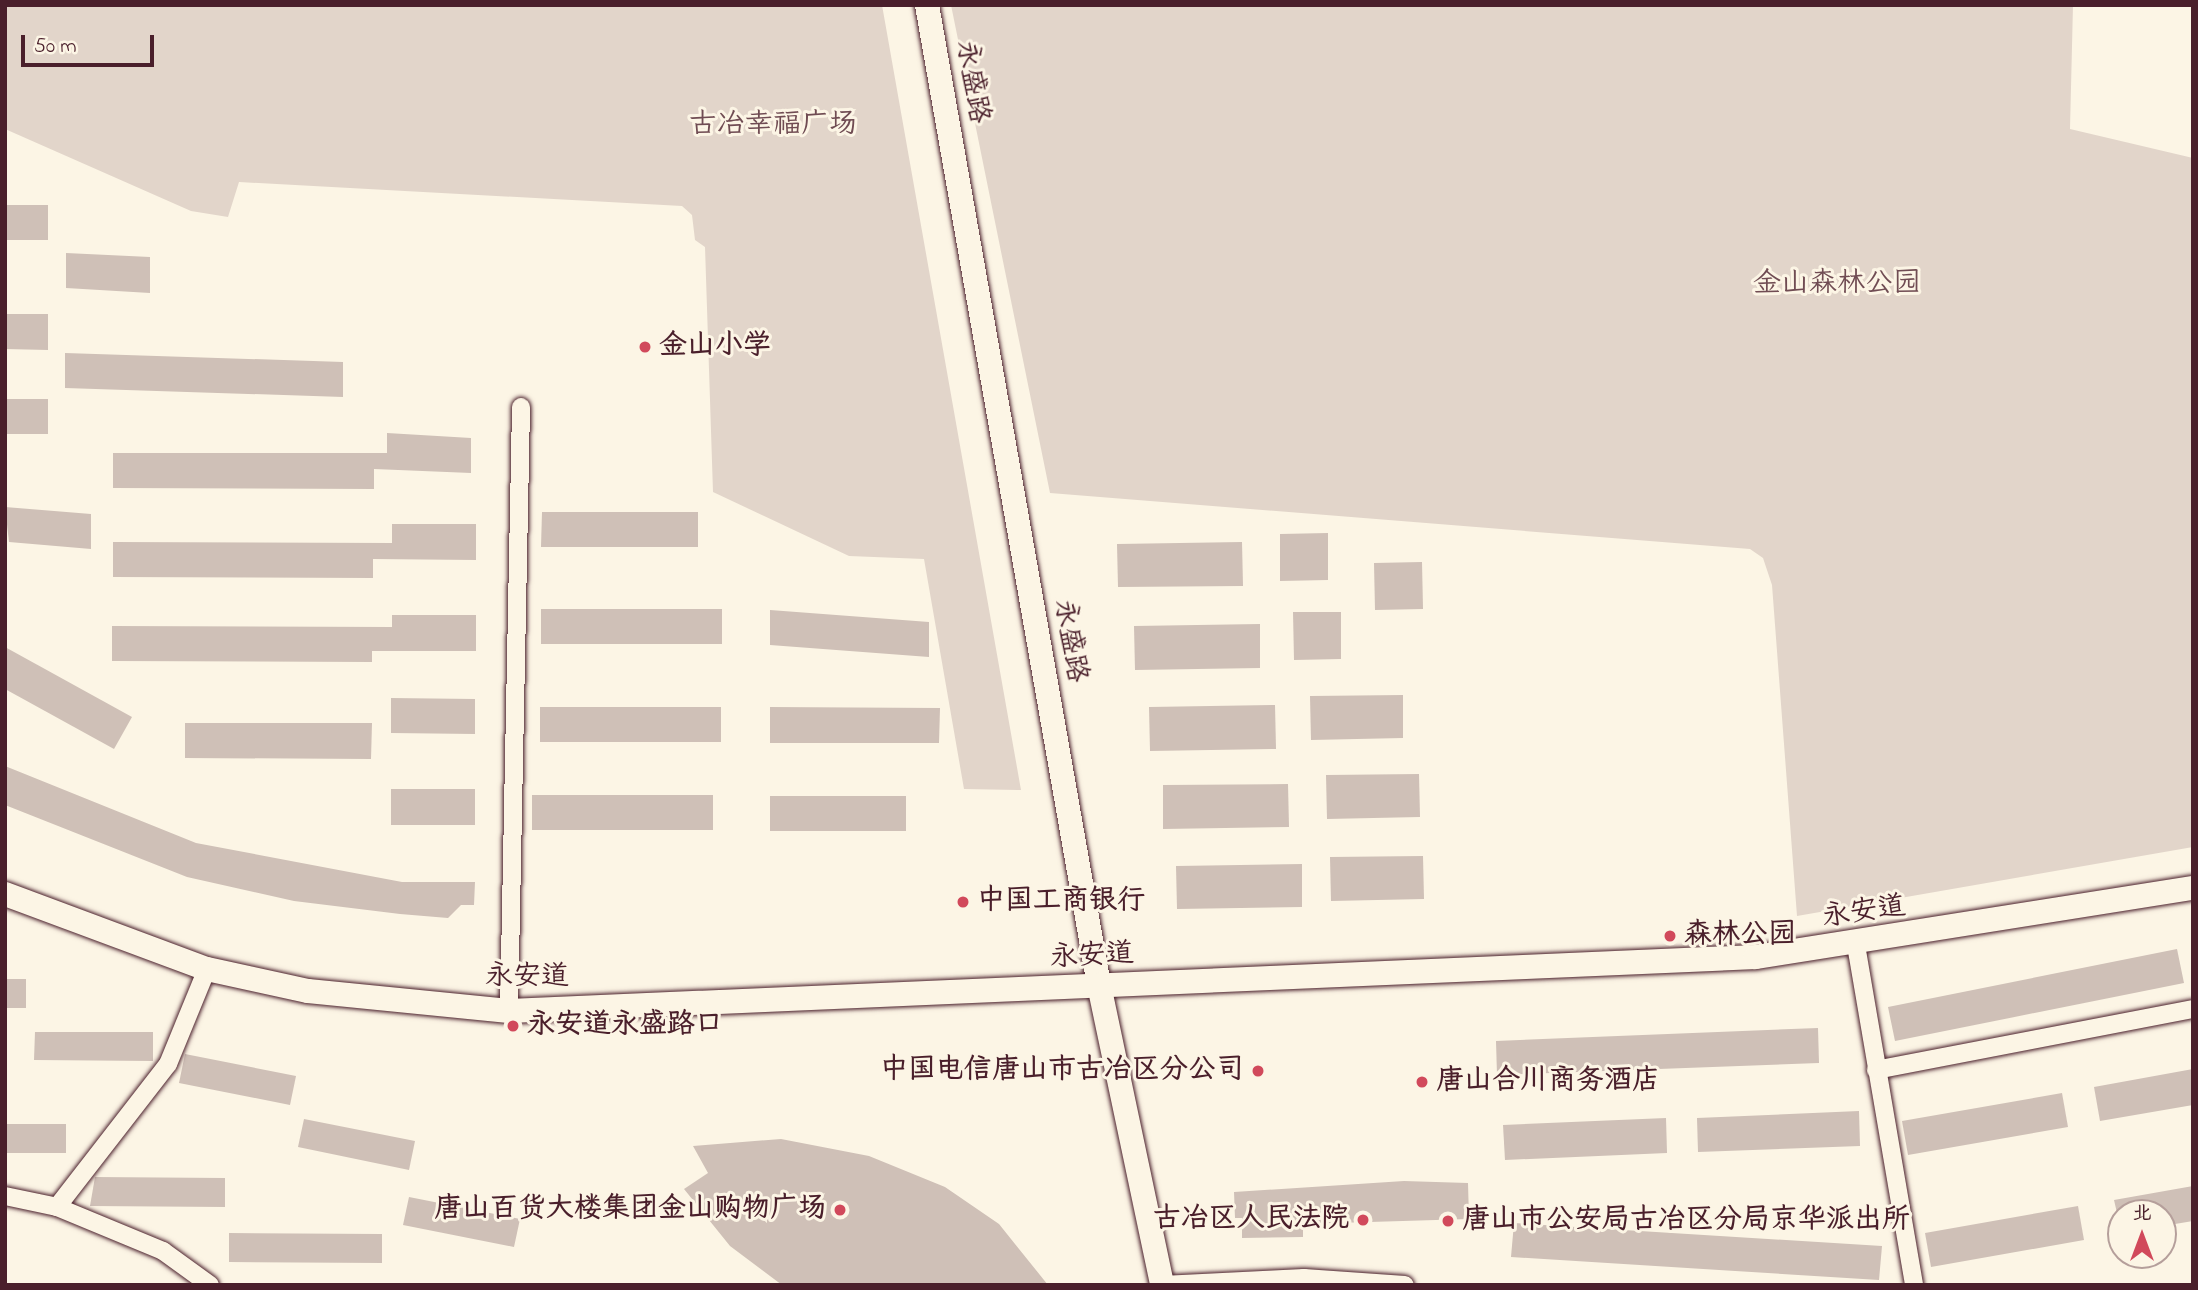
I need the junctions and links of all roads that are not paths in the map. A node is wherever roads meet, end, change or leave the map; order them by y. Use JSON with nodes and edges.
{"nodes":[{"id":1,"x":912,"y":5,"type":"edge"},
{"id":2,"x":927,"y":5,"type":"edge"},
{"id":3,"x":521,"y":407,"type":"dead end"},
{"id":4,"x":2193,"y":888,"type":"edge"},
{"id":5,"x":5,"y":894,"type":"edge"},
{"id":6,"x":1856,"y":946,"type":"junction"},
{"id":7,"x":207,"y":969,"type":"junction"},
{"id":8,"x":1092,"y":987,"type":"junction"},
{"id":9,"x":2193,"y":1009,"type":"edge"},
{"id":10,"x":509,"y":1010,"type":"junction"},
{"id":11,"x":1876,"y":1070,"type":"junction"},
{"id":12,"x":5,"y":1196,"type":"edge"},
{"id":13,"x":57,"y":1207,"type":"junction"},
{"id":14,"x":210,"y":1285,"type":"edge"},
{"id":15,"x":1146,"y":1285,"type":"edge"},
{"id":16,"x":1162,"y":1285,"type":"edge"},
{"id":17,"x":1405,"y":1285,"type":"edge"},
{"id":18,"x":1914,"y":1285,"type":"edge"}],
"edges":[{"from":1,"to":8,"type":"main road","name":"永盛路"},
{"from":2,"to":8,"type":"main road","name":"永盛路"},
{"from":3,"to":10,"type":"street"},
{"from":4,"to":6,"type":"main road","name":"永安道"},
{"from":5,"to":7,"type":"main road","name":"永安道"},
{"from":6,"to":8,"type":"main road","name":"永安道"},
{"from":6,"to":11,"type":"street"},
{"from":7,"to":10,"type":"main road","name":"永安道"},
{"from":7,"to":13,"type":"street"},
{"from":8,"to":10,"type":"main road","name":"永安道"},
{"from":8,"to":15,"type":"main road","name":"永盛路"},
{"from":8,"to":16,"type":"main road","name":"永盛路"},
{"from":9,"to":11,"type":"street"},
{"from":11,"to":18,"type":"street"},
{"from":12,"to":13,"type":"street"},
{"from":13,"to":14,"type":"street"},
{"from":16,"to":17,"type":"street"}]}
